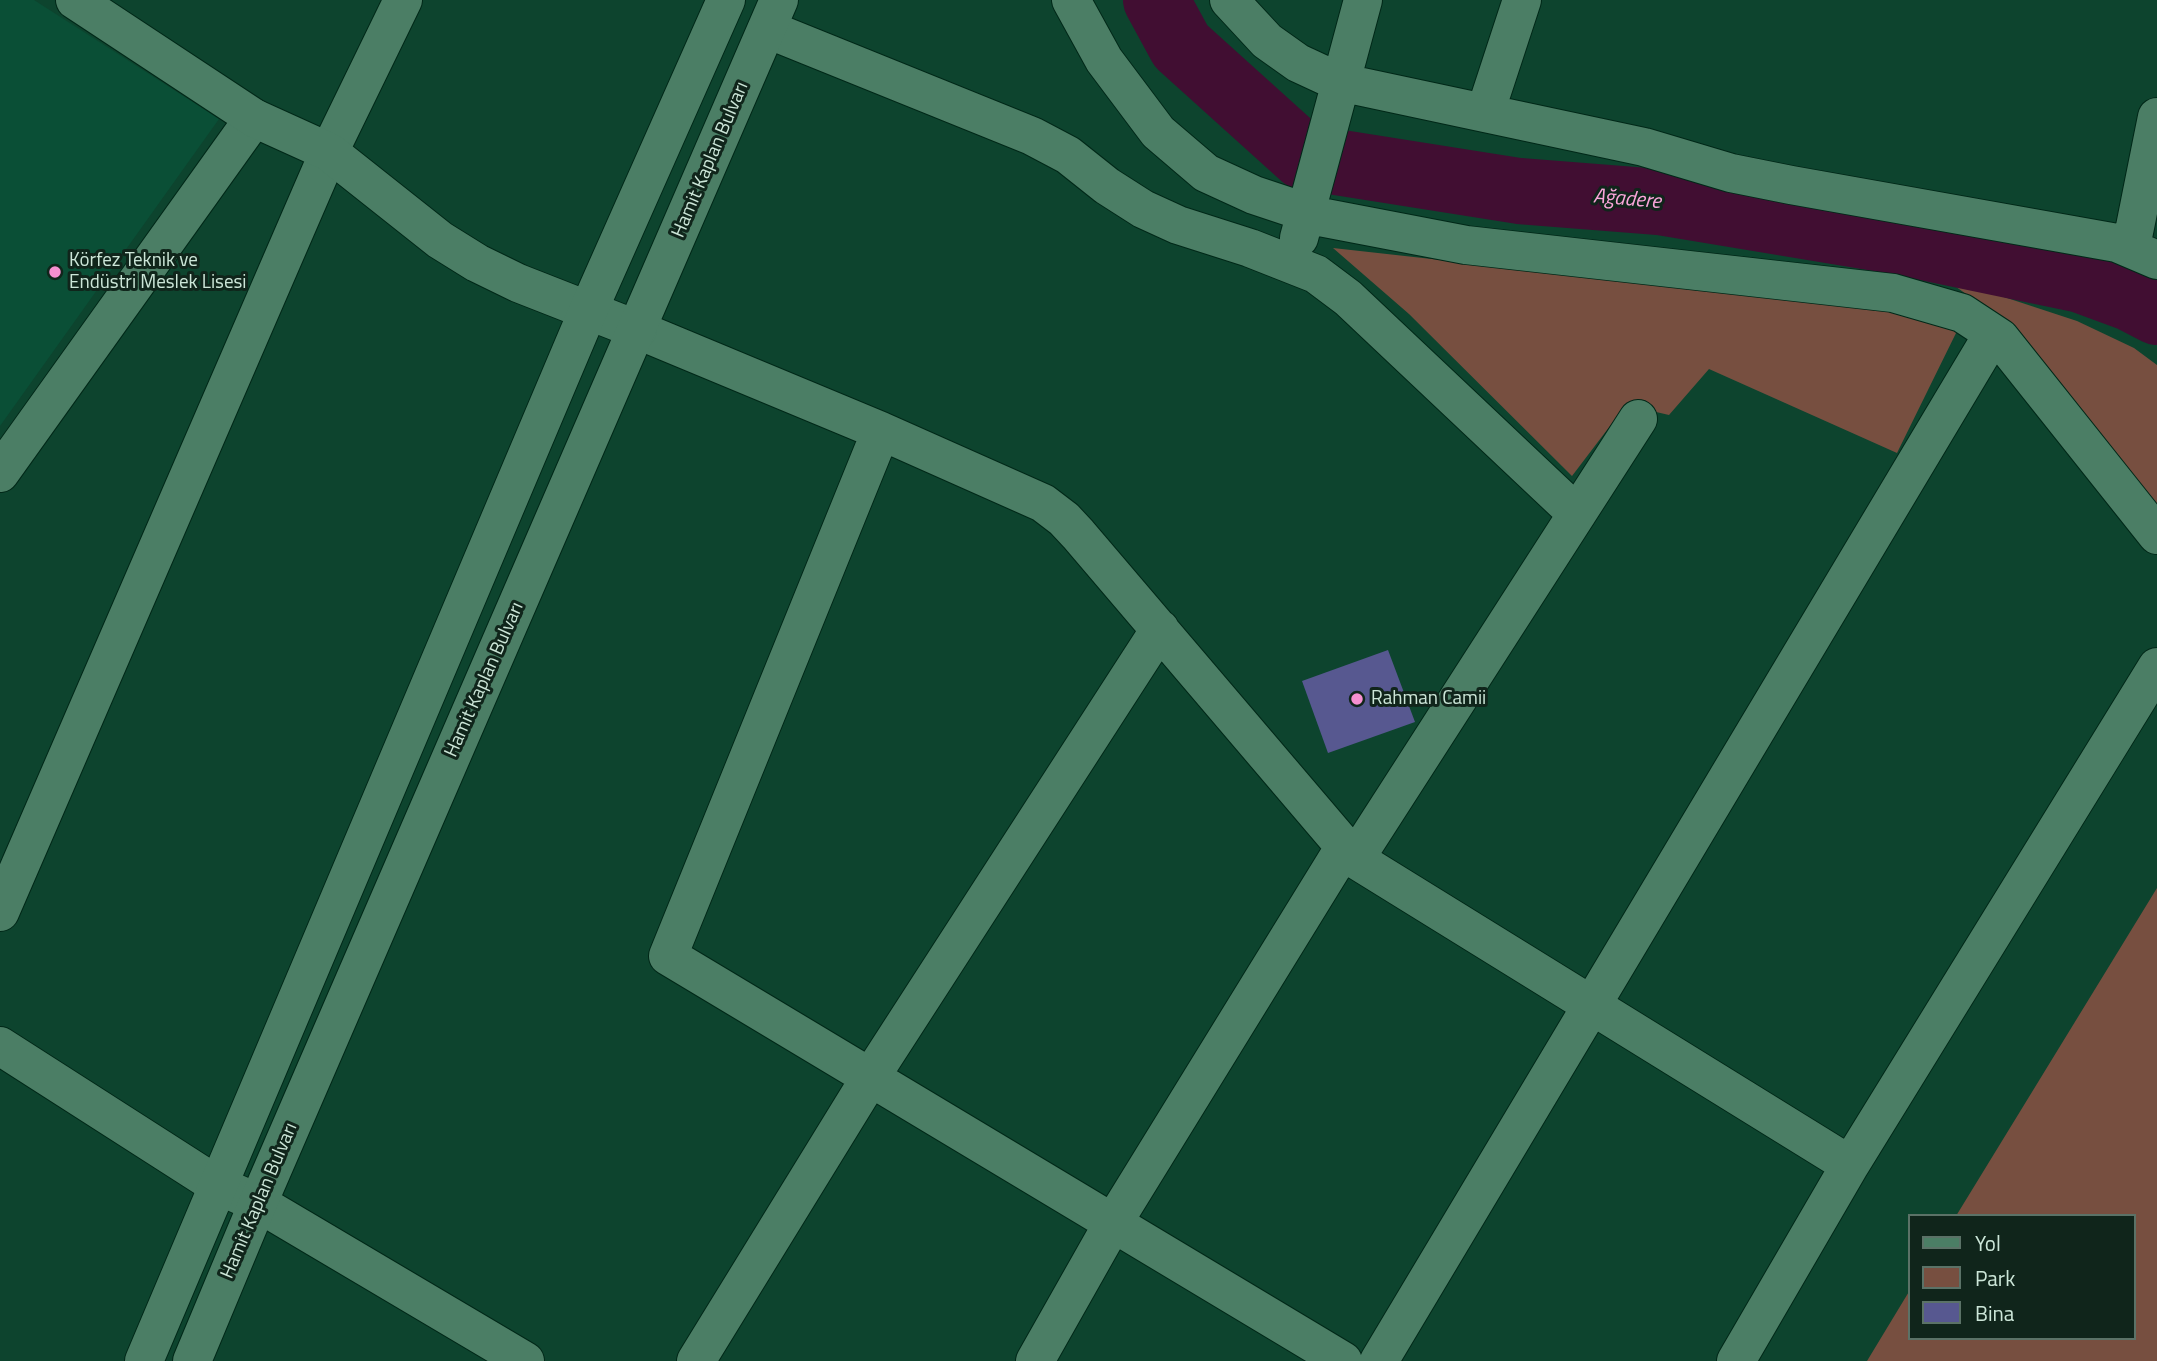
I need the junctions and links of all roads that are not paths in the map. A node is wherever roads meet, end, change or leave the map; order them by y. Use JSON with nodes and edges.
{"nodes":[{"id":1,"x":403,"y":0,"type":"edge"},
{"id":2,"x":726,"y":0,"type":"edge"},
{"id":3,"x":1071,"y":0,"type":"edge"},
{"id":4,"x":1229,"y":0,"type":"edge"},
{"id":5,"x":1363,"y":0,"type":"edge"},
{"id":6,"x":1522,"y":0,"type":"edge"},
{"id":7,"x":82,"y":2,"type":"edge"},
{"id":8,"x":773,"y":14,"type":"edge"},
{"id":9,"x":1339,"y":82,"type":"junction"},
{"id":10,"x":1485,"y":113,"type":"junction"},
{"id":11,"x":2157,"y":117,"type":"edge"},
{"id":12,"x":254,"y":118,"type":"junction"},
{"id":13,"x":329,"y":152,"type":"junction"},
{"id":14,"x":1308,"y":200,"type":"junction"},
{"id":15,"x":2144,"y":254,"type":"edge"},
{"id":16,"x":1292,"y":265,"type":"junction"},
{"id":17,"x":589,"y":311,"type":"junction"},
{"id":18,"x":638,"y":330,"type":"junction"},
{"id":19,"x":1993,"y":334,"type":"junction"},
{"id":20,"x":1638,"y":419,"type":"dead end"},
{"id":21,"x":881,"y":431,"type":"junction"},
{"id":22,"x":0,"y":473,"type":"edge"},
{"id":23,"x":1577,"y":514,"type":"junction"},
{"id":24,"x":2157,"y":535,"type":"edge"},
{"id":25,"x":1160,"y":629,"type":"junction"},
{"id":26,"x":2157,"y":667,"type":"edge"},
{"id":27,"x":1350,"y":853,"type":"junction"},
{"id":28,"x":0,"y":912,"type":"edge"},
{"id":29,"x":1591,"y":1004,"type":"junction"},
{"id":30,"x":0,"y":1046,"type":"edge"},
{"id":31,"x":870,"y":1078,"type":"junction"},
{"id":32,"x":1850,"y":1165,"type":"junction"},
{"id":33,"x":218,"y":1185,"type":"junction"},
{"id":34,"x":258,"y":1203,"type":"junction"},
{"id":35,"x":1113,"y":1223,"type":"junction"},
{"id":36,"x":144,"y":1361,"type":"edge"},
{"id":37,"x":192,"y":1361,"type":"edge"},
{"id":38,"x":525,"y":1361,"type":"edge"},
{"id":39,"x":696,"y":1361,"type":"edge"},
{"id":40,"x":1035,"y":1361,"type":"edge"},
{"id":41,"x":1343,"y":1361,"type":"edge"},
{"id":42,"x":1379,"y":1361,"type":"edge"},
{"id":43,"x":1736,"y":1361,"type":"edge"}],
"edges":[{"from":1,"to":13,"type":"street"},
{"from":2,"to":17,"type":"street"},
{"from":3,"to":14,"type":"street"},
{"from":4,"to":9,"type":"street"},
{"from":5,"to":9,"type":"street"},
{"from":6,"to":10,"type":"street"},
{"from":7,"to":12,"type":"street"},
{"from":8,"to":16,"type":"street"},
{"from":8,"to":18,"type":"street","name":"Hamit Kaplan Bulvarı"},
{"from":9,"to":10,"type":"street"},
{"from":9,"to":14,"type":"street"},
{"from":10,"to":15,"type":"street"},
{"from":11,"to":15,"type":"street"},
{"from":12,"to":13,"type":"street"},
{"from":12,"to":22,"type":"street"},
{"from":13,"to":17,"type":"street"},
{"from":13,"to":28,"type":"street"},
{"from":14,"to":16,"type":"street"},
{"from":14,"to":19,"type":"street"},
{"from":16,"to":23,"type":"street"},
{"from":17,"to":18,"type":"street"},
{"from":17,"to":33,"type":"street"},
{"from":18,"to":21,"type":"street"},
{"from":18,"to":34,"type":"street","name":"Hamit Kaplan Bulvarı"},
{"from":19,"to":24,"type":"street"},
{"from":19,"to":29,"type":"street"},
{"from":20,"to":23,"type":"street"},
{"from":21,"to":25,"type":"street"},
{"from":21,"to":31,"type":"street"},
{"from":23,"to":27,"type":"street"},
{"from":25,"to":27,"type":"street"},
{"from":25,"to":31,"type":"street"},
{"from":26,"to":32,"type":"street"},
{"from":27,"to":29,"type":"street"},
{"from":27,"to":35,"type":"street"},
{"from":29,"to":32,"type":"street"},
{"from":29,"to":42,"type":"street"},
{"from":30,"to":33,"type":"street"},
{"from":31,"to":35,"type":"street"},
{"from":31,"to":39,"type":"street"},
{"from":32,"to":43,"type":"street"},
{"from":33,"to":34,"type":"street"},
{"from":33,"to":36,"type":"street"},
{"from":34,"to":37,"type":"street","name":"Hamit Kaplan Bulvarı"},
{"from":34,"to":38,"type":"street"},
{"from":35,"to":40,"type":"street"},
{"from":35,"to":41,"type":"street"}]}
